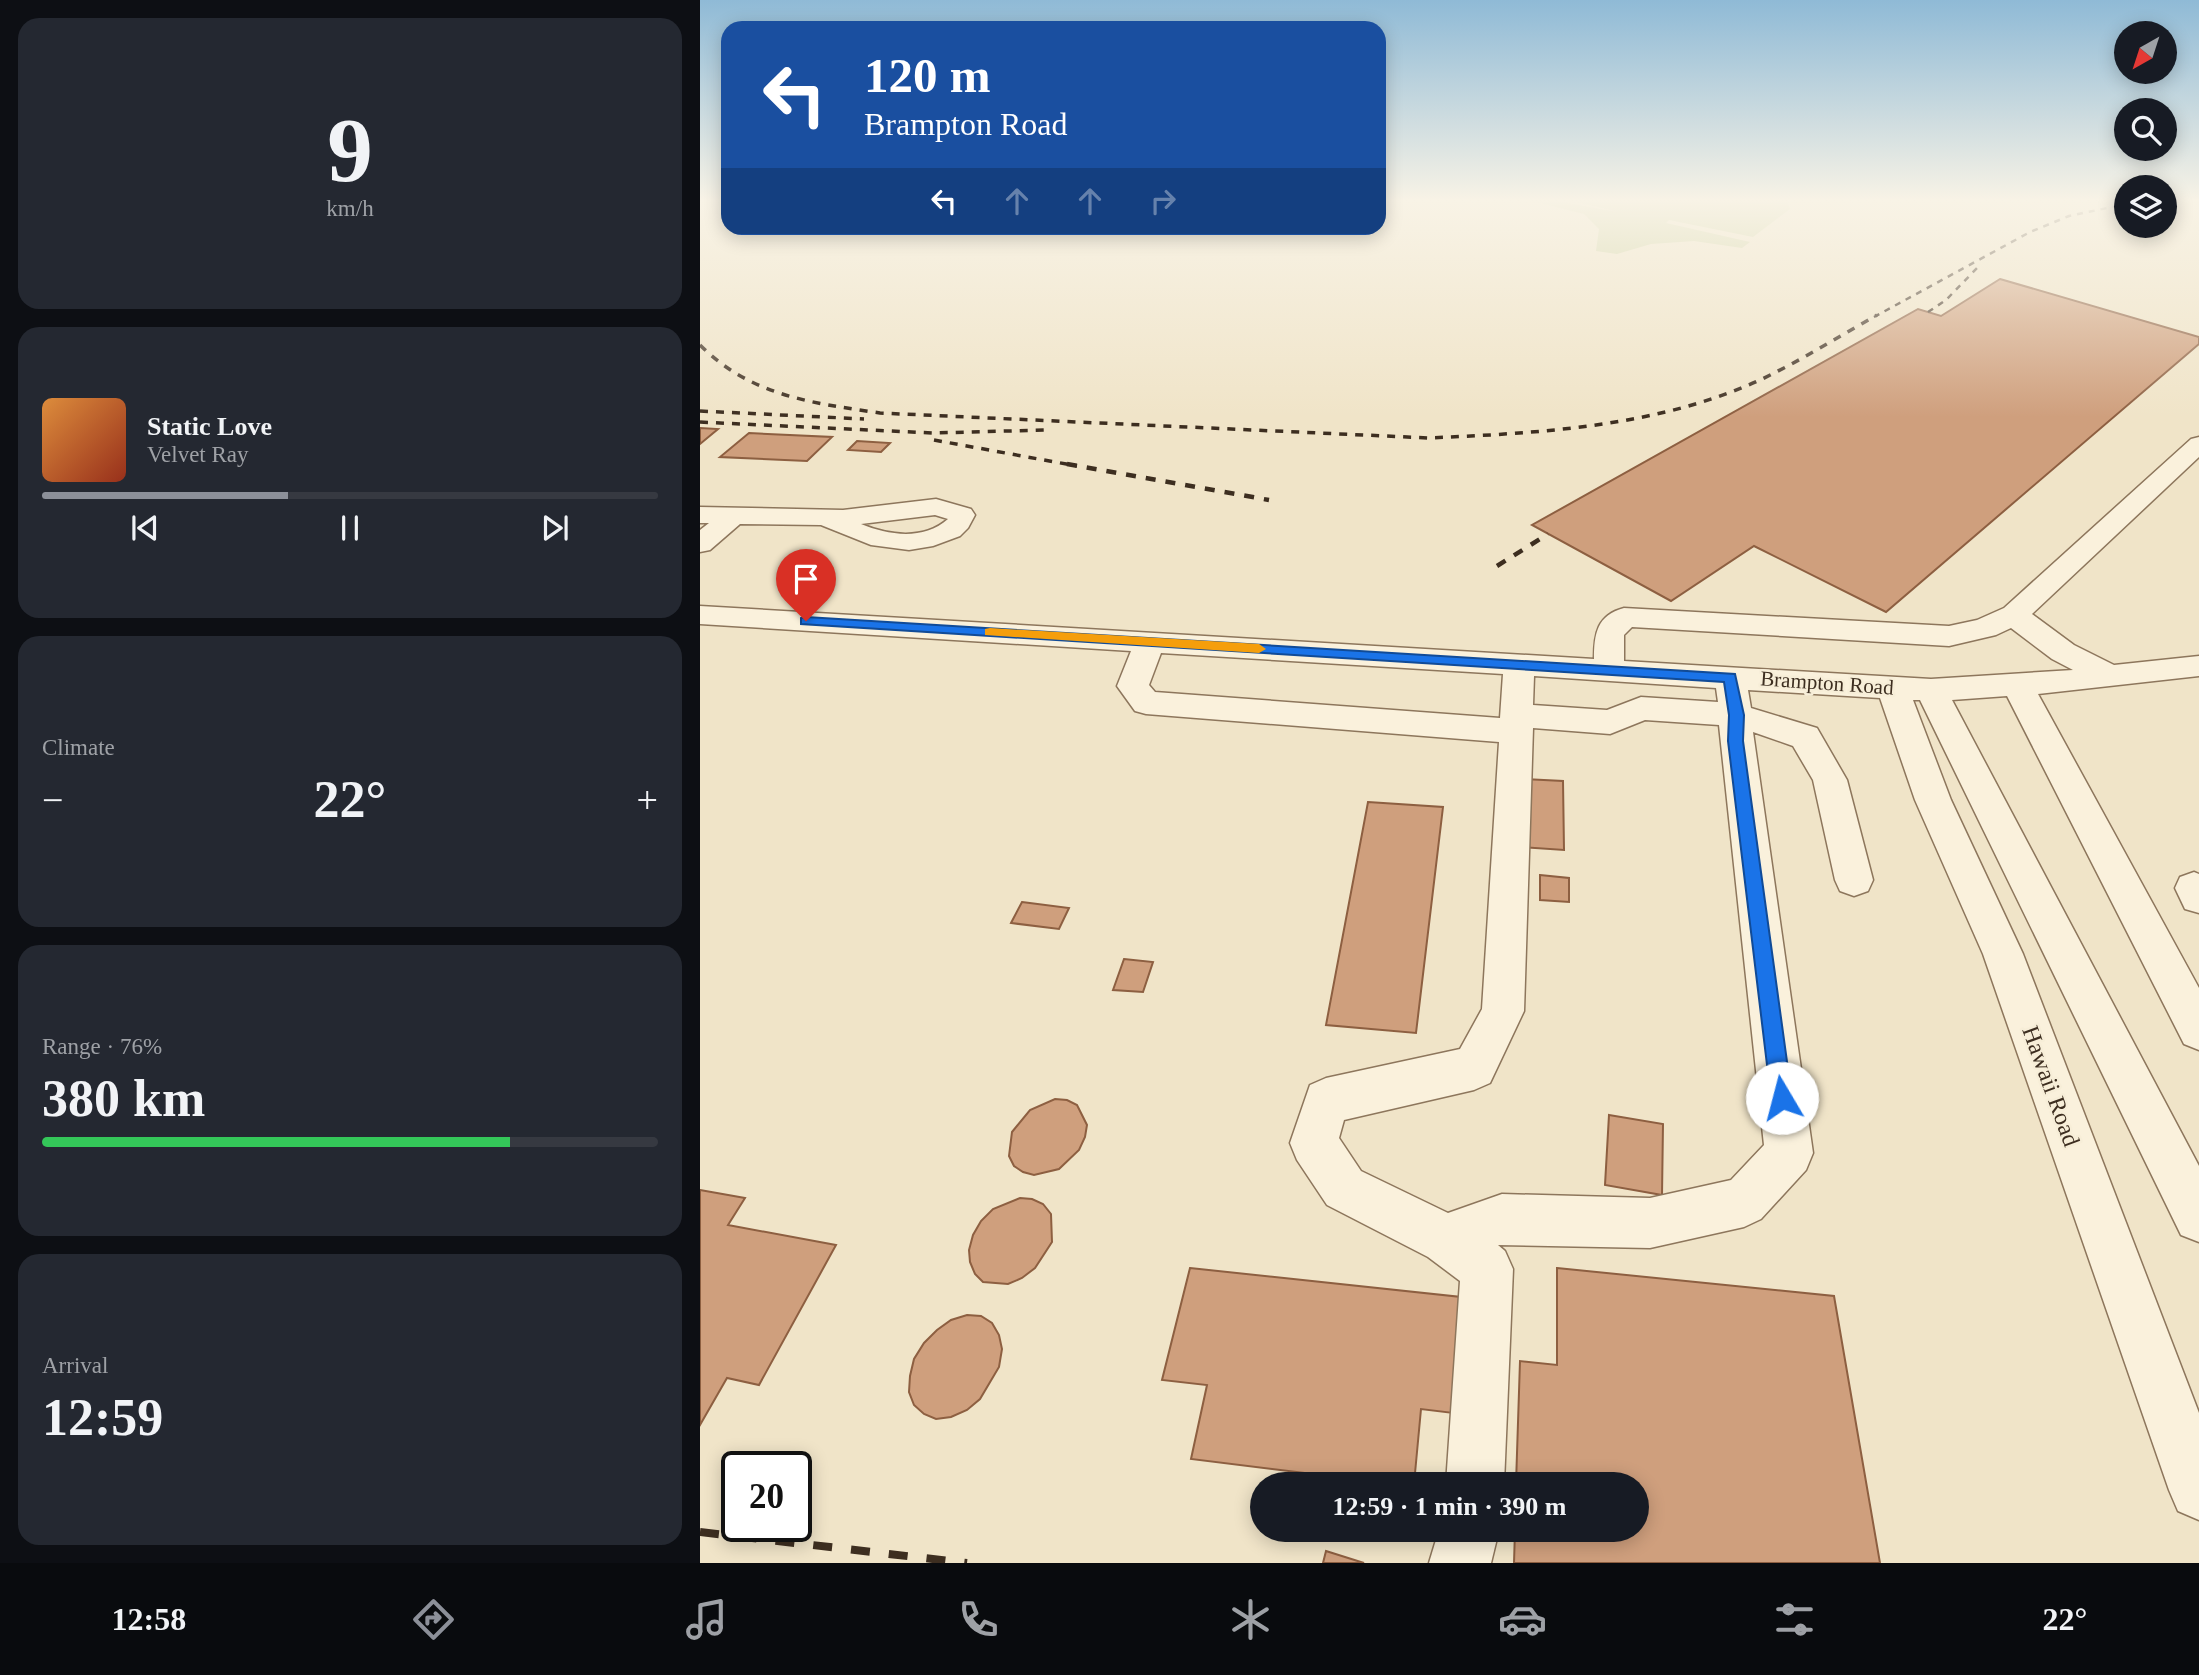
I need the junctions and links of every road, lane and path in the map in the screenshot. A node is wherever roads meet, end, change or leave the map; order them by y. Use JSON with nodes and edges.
{"nodes":[{"id":1,"x":2199,"y":444,"type":"edge"},
{"id":2,"x":700,"y":515,"type":"edge"},
{"id":3,"x":734,"y":515,"type":"junction"},
{"id":4,"x":824,"y":517,"type":"dead end"},
{"id":5,"x":700,"y":544,"type":"edge"},
{"id":6,"x":700,"y":615,"type":"edge"},
{"id":7,"x":2014,"y":615,"type":"junction"},
{"id":8,"x":1879,"y":632,"type":"junction"},
{"id":9,"x":1150,"y":642,"type":"junction"},
{"id":10,"x":1520,"y":665,"type":"junction"},
{"id":11,"x":2199,"y":666,"type":"edge"},
{"id":12,"x":1609,"y":670,"type":"junction"},
{"id":13,"x":2111,"y":677,"type":"junction"},
{"id":14,"x":2018,"y":686,"type":"junction"},
{"id":15,"x":1908,"y":688,"type":"junction"},
{"id":16,"x":1733,"y":696,"type":"junction"},
{"id":17,"x":1516,"y":723,"type":"junction"},
{"id":18,"x":1854,"y":880,"type":"dead end"},
{"id":19,"x":2199,"y":1030,"type":"edge"},
{"id":20,"x":2199,"y":1217,"type":"edge"},
{"id":21,"x":1446,"y":1239,"type":"junction"},
{"id":22,"x":1476,"y":1472,"type":"edge"},
{"id":23,"x":2199,"y":1490,"type":"edge"},
{"id":24,"x":1466,"y":1542,"type":"edge"},
{"id":25,"x":1460,"y":1563,"type":"edge"}],
"edges":[{"from":1,"to":7,"type":"street"},
{"from":2,"to":3,"type":"street"},
{"from":3,"to":4,"type":"street"},
{"from":3,"to":5,"type":"street"},
{"from":6,"to":9,"type":"street","name":"Brampton Road"},
{"from":7,"to":8,"type":"street"},
{"from":7,"to":13,"type":"street"},
{"from":8,"to":12,"type":"street"},
{"from":8,"to":15,"type":"street"},
{"from":9,"to":10,"type":"street","name":"Brampton Road"},
{"from":9,"to":17,"type":"street"},
{"from":10,"to":12,"type":"street","name":"Brampton Road"},
{"from":10,"to":17,"type":"street"},
{"from":11,"to":13,"type":"street","name":"Brampton Road"},
{"from":12,"to":16,"type":"street","name":"Brampton Road"},
{"from":13,"to":14,"type":"street","name":"Brampton Road"},
{"from":14,"to":15,"type":"street","name":"Brampton Road"},
{"from":14,"to":19,"type":"street"},
{"from":15,"to":16,"type":"street","name":"Brampton Road"},
{"from":15,"to":20,"type":"street"},
{"from":15,"to":23,"type":"street","name":"Hawaii Road"},
{"from":16,"to":17,"type":"street"},
{"from":16,"to":18,"type":"street"},
{"from":16,"to":21,"type":"street"},
{"from":17,"to":21,"type":"street"},
{"from":21,"to":22,"type":"street"},
{"from":24,"to":25,"type":"street"}]}
